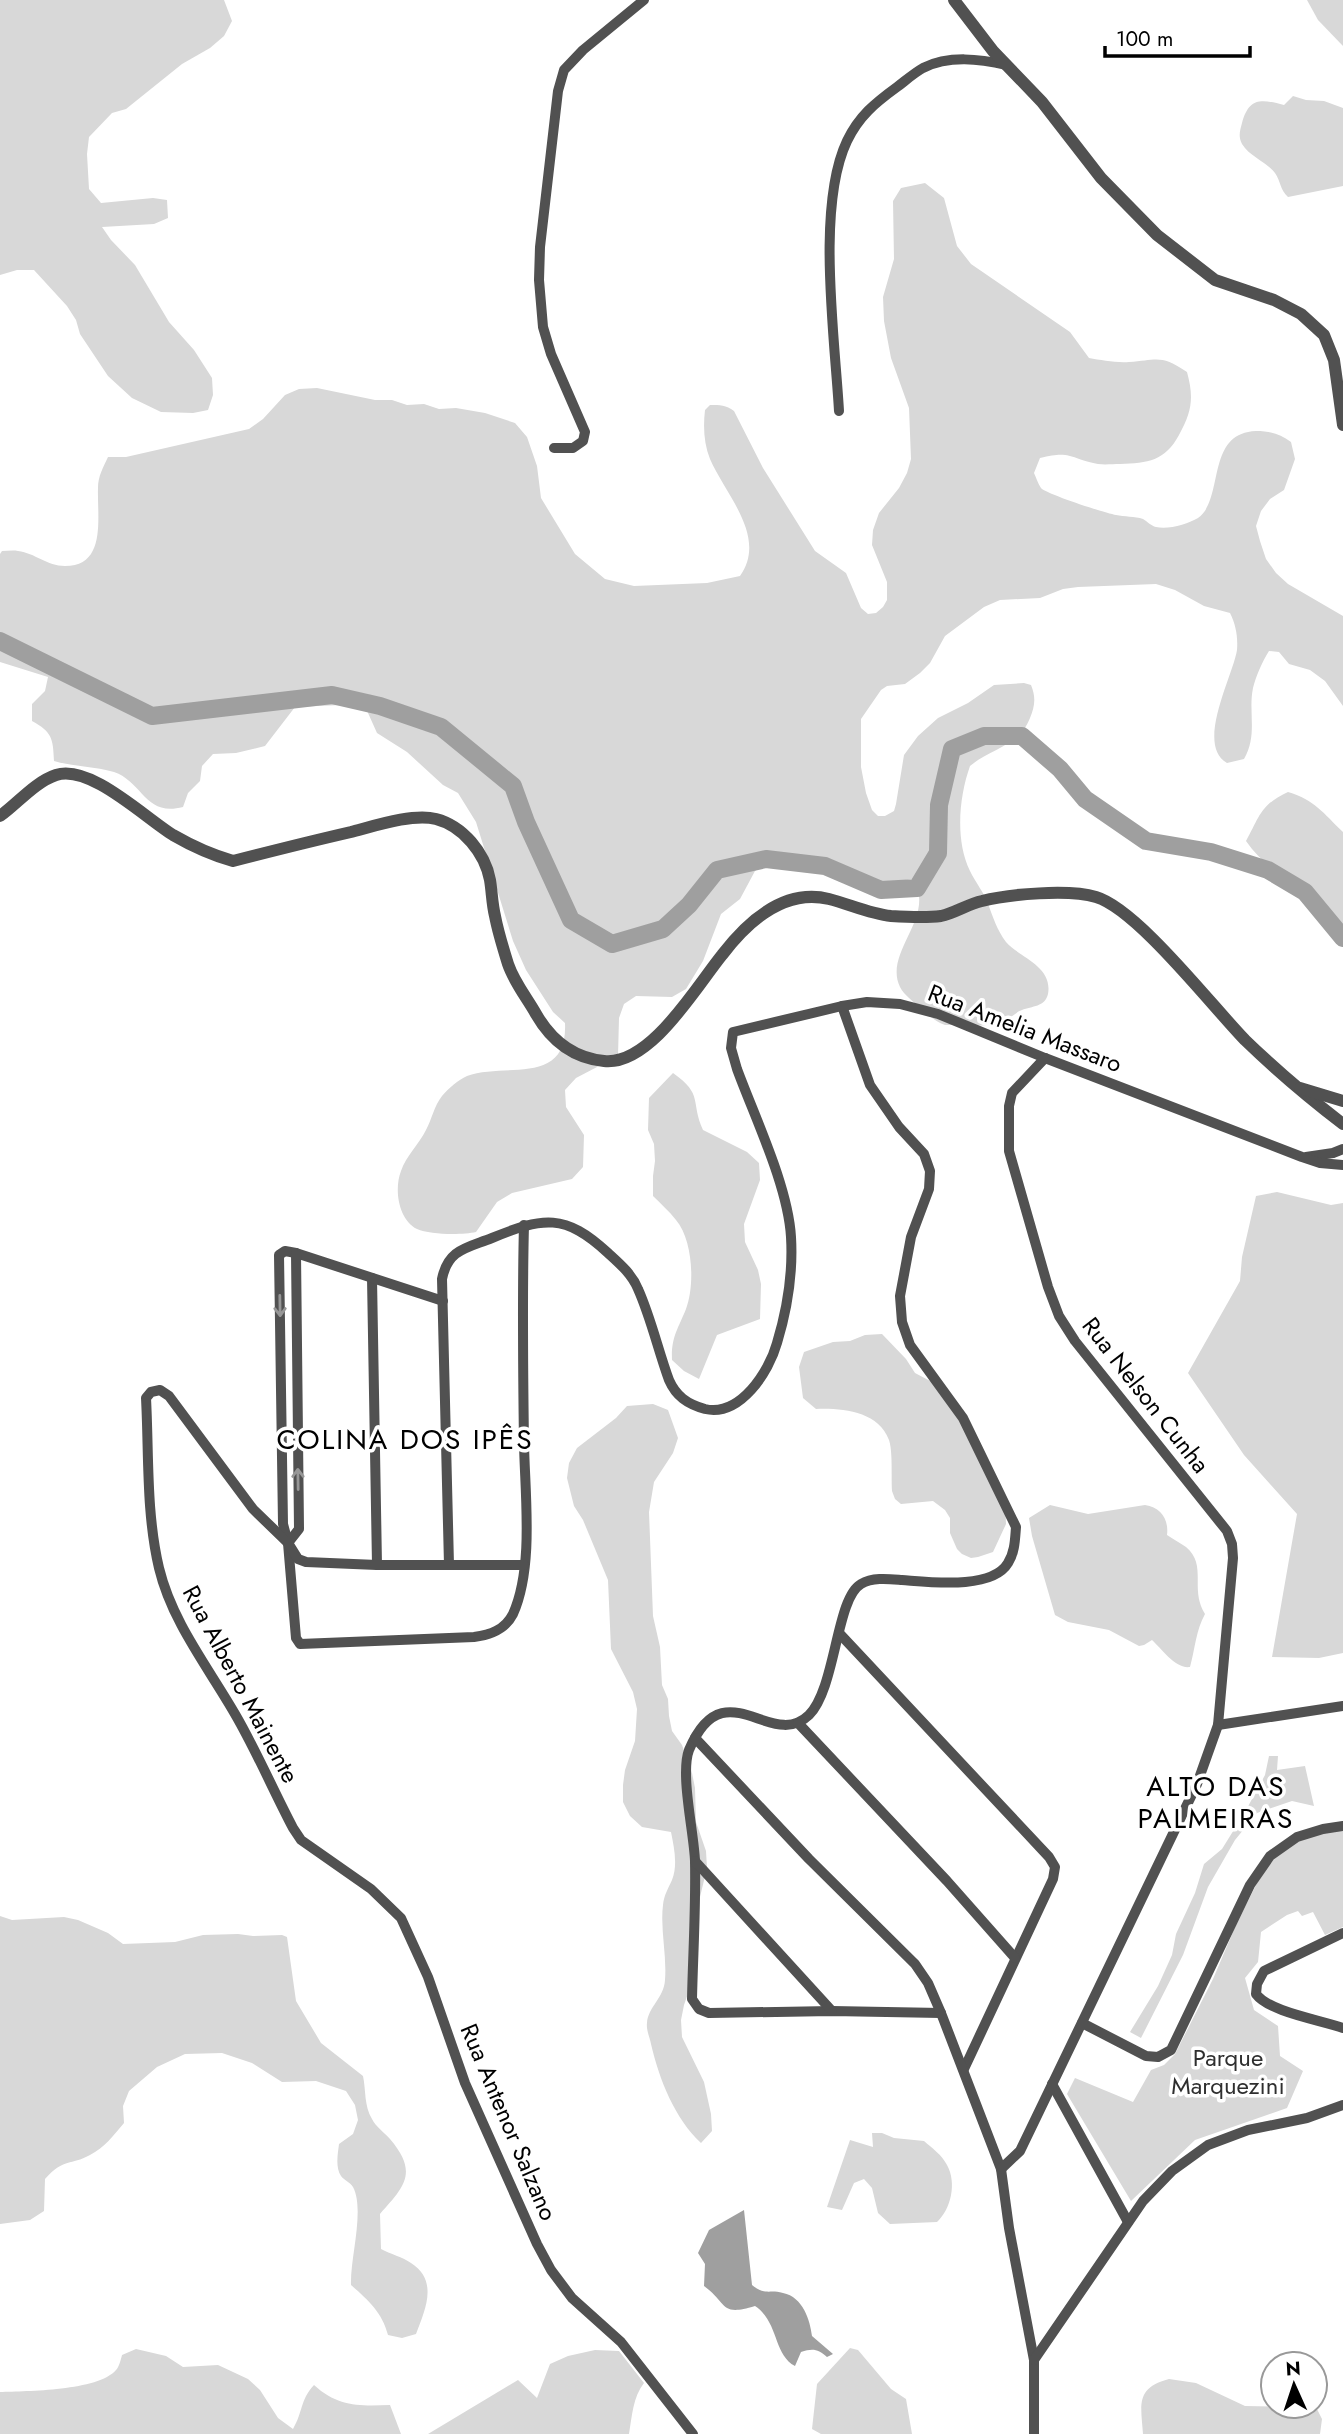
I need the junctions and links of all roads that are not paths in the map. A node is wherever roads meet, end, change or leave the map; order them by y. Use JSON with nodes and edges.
{"nodes":[{"id":1,"x":644,"y":0,"type":"edge"},
{"id":2,"x":954,"y":0,"type":"edge"},
{"id":3,"x":1007,"y":65,"type":"junction"},
{"id":4,"x":839,"y":411,"type":"dead end"},
{"id":5,"x":1343,"y":425,"type":"edge"},
{"id":6,"x":554,"y":448,"type":"dead end"},
{"id":7,"x":0,"y":816,"type":"edge"},
{"id":8,"x":842,"y":1006,"type":"junction"},
{"id":9,"x":1045,"y":1058,"type":"junction"},
{"id":10,"x":1300,"y":1088,"type":"junction"},
{"id":11,"x":1343,"y":1101,"type":"edge"},
{"id":12,"x":1343,"y":1124,"type":"edge"},
{"id":13,"x":1343,"y":1149,"type":"edge"},
{"id":14,"x":1302,"y":1157,"type":"junction"},
{"id":15,"x":1343,"y":1165,"type":"edge"},
{"id":16,"x":524,"y":1225,"type":"junction"},
{"id":17,"x":296,"y":1253,"type":"junction"},
{"id":18,"x":372,"y":1278,"type":"junction"},
{"id":19,"x":443,"y":1301,"type":"junction"},
{"id":20,"x":288,"y":1543,"type":"junction"},
{"id":21,"x":377,"y":1565,"type":"junction"},
{"id":22,"x":449,"y":1565,"type":"junction"},
{"id":23,"x":524,"y":1565,"type":"junction"},
{"id":24,"x":839,"y":1633,"type":"junction"},
{"id":25,"x":1343,"y":1706,"type":"edge"},
{"id":26,"x":799,"y":1723,"type":"junction"},
{"id":27,"x":1217,"y":1724,"type":"junction"},
{"id":28,"x":695,"y":1738,"type":"junction"},
{"id":29,"x":1343,"y":1826,"type":"edge"},
{"id":30,"x":293,"y":1828,"type":"joint"},
{"id":31,"x":695,"y":1861,"type":"junction"},
{"id":32,"x":1343,"y":1933,"type":"edge"},
{"id":33,"x":1016,"y":1958,"type":"junction"},
{"id":34,"x":832,"y":2011,"type":"junction"},
{"id":35,"x":941,"y":2013,"type":"junction"},
{"id":36,"x":1082,"y":2023,"type":"junction"},
{"id":37,"x":1343,"y":2028,"type":"edge"},
{"id":38,"x":964,"y":2069,"type":"junction"},
{"id":39,"x":1052,"y":2084,"type":"junction"},
{"id":40,"x":1343,"y":2105,"type":"edge"},
{"id":41,"x":1001,"y":2169,"type":"junction"},
{"id":42,"x":1128,"y":2222,"type":"junction"},
{"id":43,"x":1034,"y":2360,"type":"junction"},
{"id":44,"x":693,"y":2434,"type":"edge"},
{"id":45,"x":1034,"y":2434,"type":"edge"}],
"edges":[{"from":1,"to":6,"type":"street"},
{"from":2,"to":3,"type":"street"},
{"from":3,"to":4,"type":"street"},
{"from":3,"to":5,"type":"street"},
{"from":7,"to":10,"type":"street"},
{"from":8,"to":9,"type":"street","name":"Rua Amelia Massaro"},
{"from":8,"to":16,"type":"street","name":"Rua Amelia Massaro"},
{"from":8,"to":24,"type":"street"},
{"from":9,"to":14,"type":"street","name":"Rua Amelia Massaro"},
{"from":9,"to":27,"type":"street","name":"Rua Nelson Cunha"},
{"from":10,"to":11,"type":"street"},
{"from":10,"to":12,"type":"street"},
{"from":13,"to":14,"type":"street"},
{"from":14,"to":15,"type":"street","name":"Rua Amelia Massaro"},
{"from":16,"to":19,"type":"street"},
{"from":16,"to":23,"type":"street"},
{"from":17,"to":18,"type":"street"},
{"from":20,"to":17,"type":"street","one_way":true},
{"from":17,"to":20,"type":"street","one_way":true},
{"from":18,"to":19,"type":"street"},
{"from":18,"to":21,"type":"street"},
{"from":19,"to":22,"type":"street"},
{"from":20,"to":21,"type":"street"},
{"from":20,"to":23,"type":"street"},
{"from":20,"to":30,"type":"street","name":"Rua Alberto Mainente"},
{"from":21,"to":22,"type":"street"},
{"from":22,"to":23,"type":"street"},
{"from":24,"to":26,"type":"street"},
{"from":24,"to":33,"type":"street"},
{"from":25,"to":27,"type":"street"},
{"from":26,"to":28,"type":"street"},
{"from":26,"to":33,"type":"street"},
{"from":27,"to":36,"type":"street"},
{"from":28,"to":31,"type":"street"},
{"from":28,"to":35,"type":"street"},
{"from":29,"to":36,"type":"street"},
{"from":30,"to":44,"type":"street","name":"Rua Antenor Salzano"},
{"from":31,"to":34,"type":"street"},
{"from":31,"to":34,"type":"street"},
{"from":32,"to":37,"type":"street"},
{"from":33,"to":38,"type":"street"},
{"from":34,"to":35,"type":"street"},
{"from":35,"to":38,"type":"street"},
{"from":36,"to":39,"type":"street"},
{"from":38,"to":41,"type":"street"},
{"from":39,"to":41,"type":"street"},
{"from":39,"to":42,"type":"street"},
{"from":40,"to":42,"type":"street"},
{"from":41,"to":43,"type":"street"},
{"from":42,"to":43,"type":"street"},
{"from":43,"to":45,"type":"street"}]}
